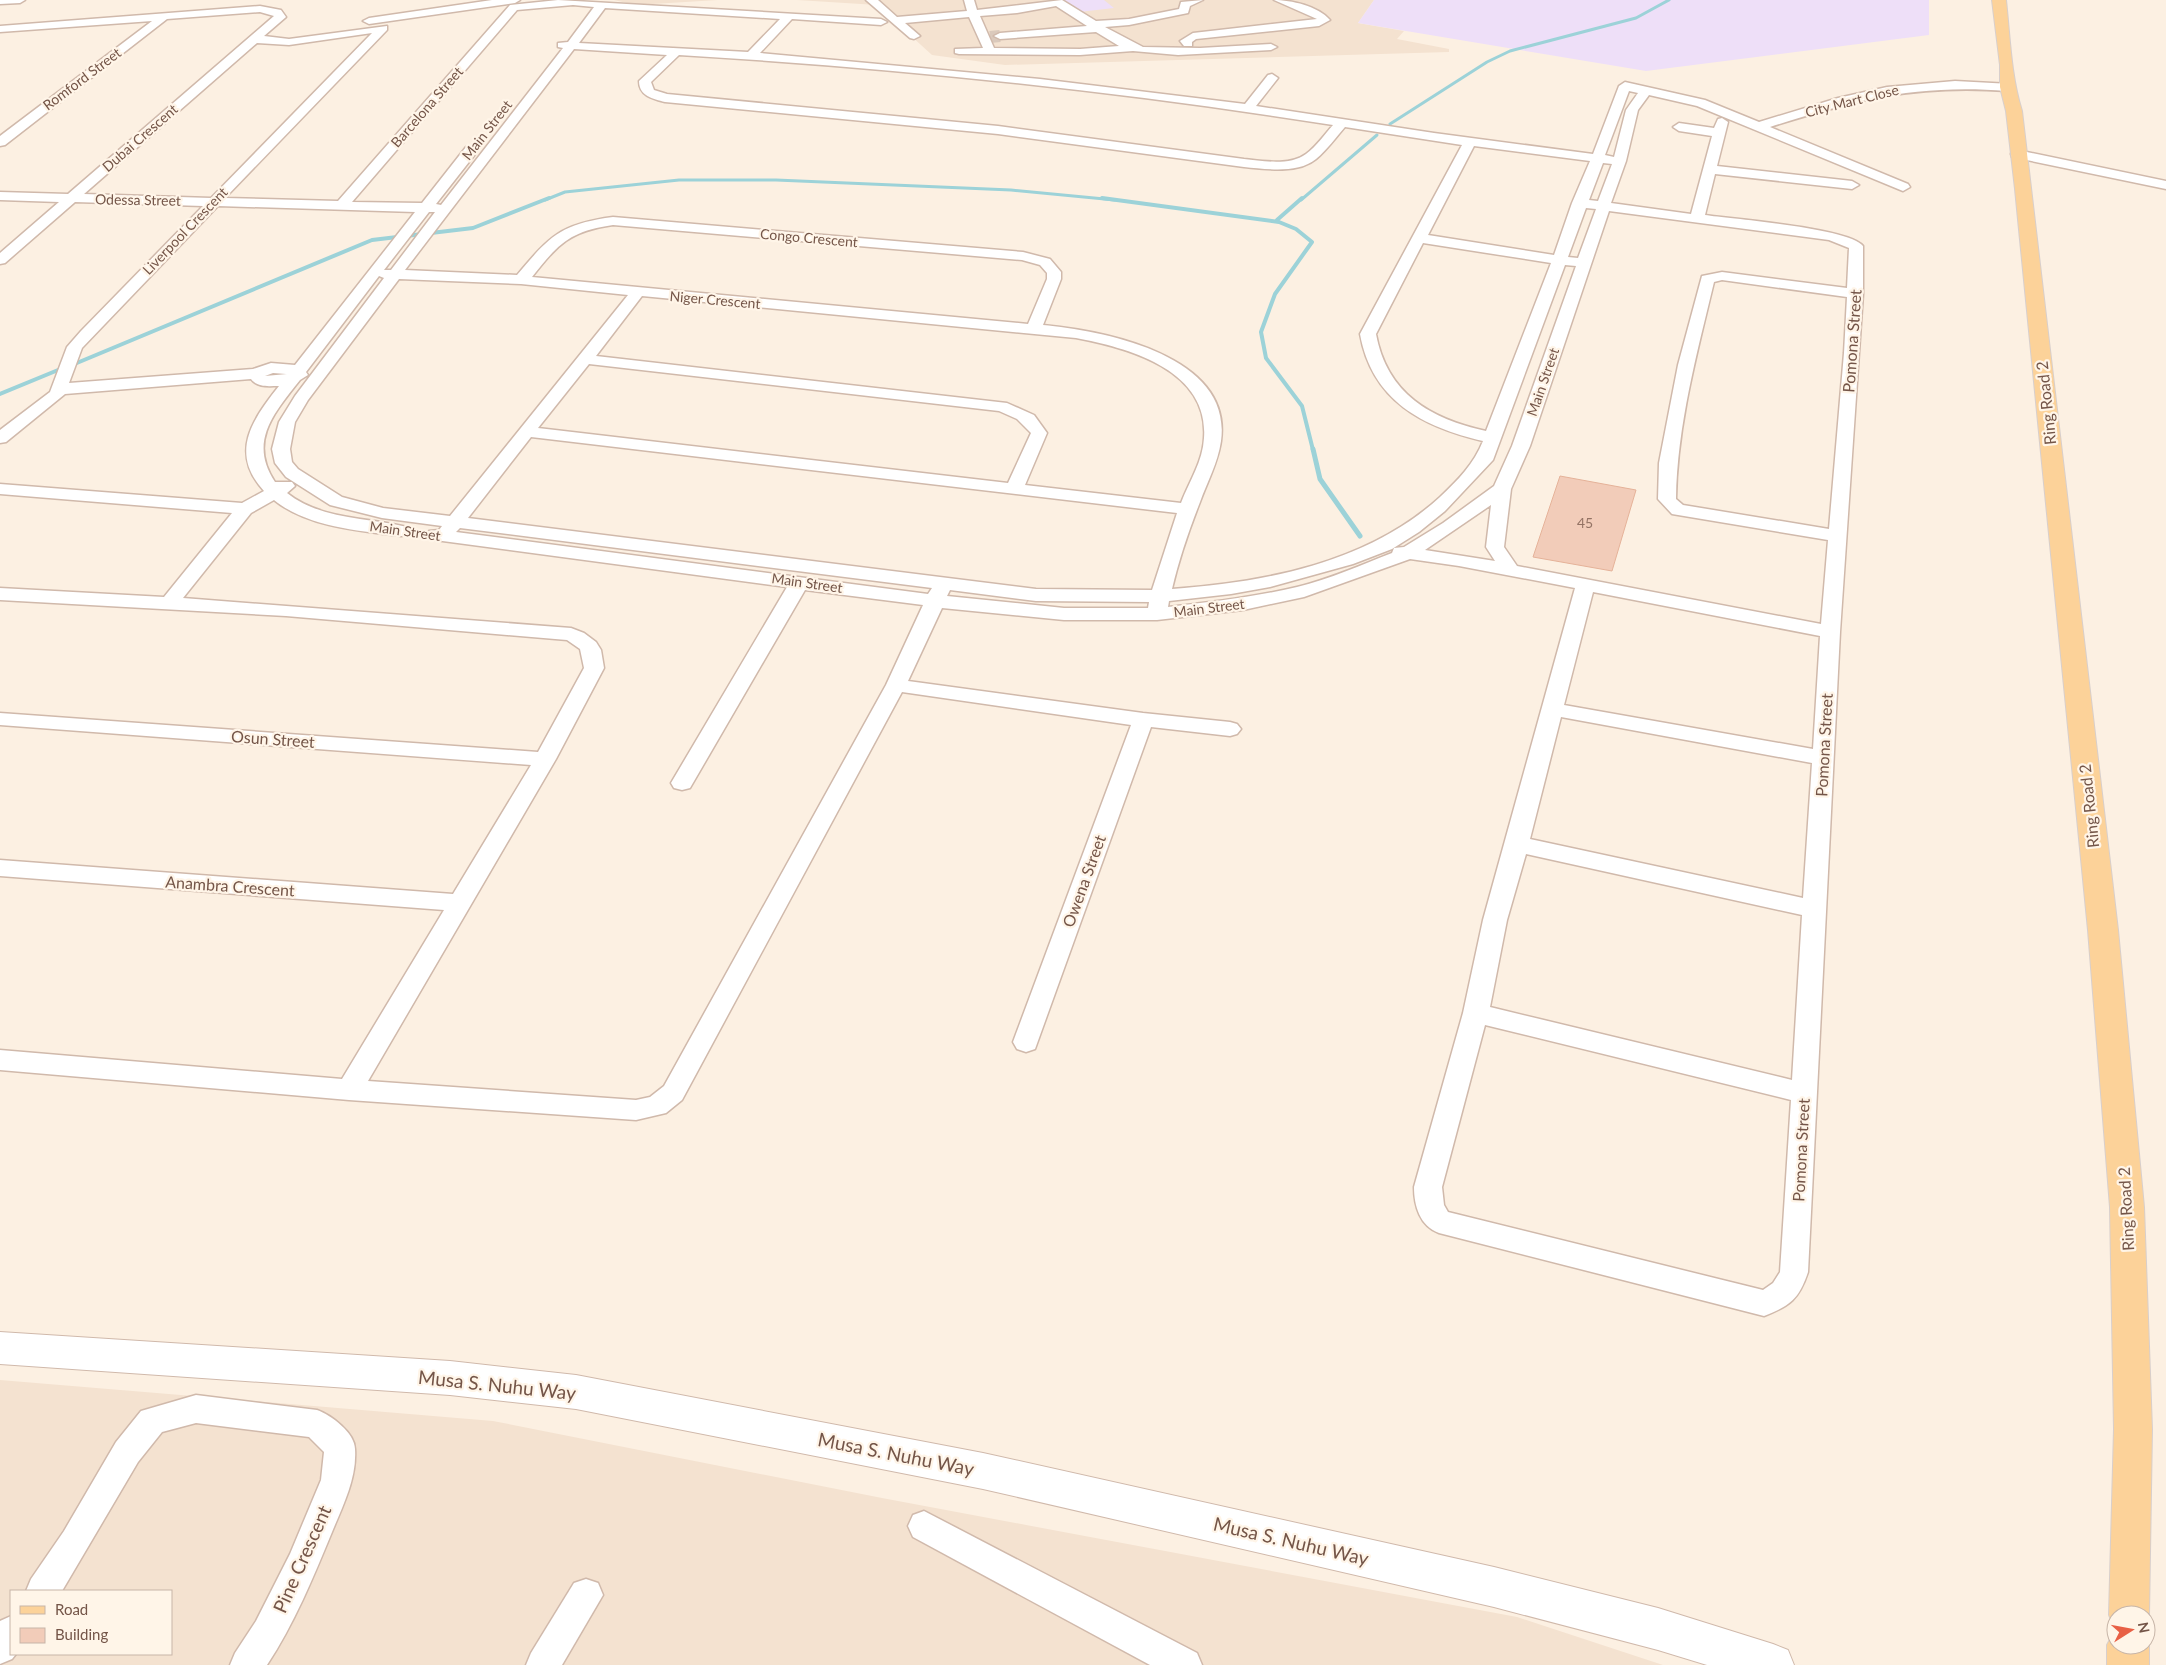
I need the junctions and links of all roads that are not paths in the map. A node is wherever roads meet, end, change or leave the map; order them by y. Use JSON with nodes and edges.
{"nodes":[{"id":1,"x":20,"y":0,"type":"edge"},
{"id":2,"x":871,"y":0,"type":"edge"},
{"id":3,"x":969,"y":0,"type":"edge"},
{"id":4,"x":1198,"y":0,"type":"edge"},
{"id":5,"x":1279,"y":0,"type":"edge"},
{"id":6,"x":1999,"y":0,"type":"edge"},
{"id":7,"x":0,"y":1,"type":"edge"},
{"id":8,"x":1056,"y":1,"type":"edge"},
{"id":9,"x":427,"y":2,"type":"dead end"},
{"id":10,"x":483,"y":4,"type":"junction"},
{"id":11,"x":514,"y":4,"type":"edge"},
{"id":12,"x":594,"y":5,"type":"junction"},
{"id":13,"x":974,"y":14,"type":"junction"},
{"id":14,"x":164,"y":16,"type":"junction"},
{"id":15,"x":789,"y":16,"type":"junction"},
{"id":16,"x":896,"y":20,"type":"junction"},
{"id":17,"x":369,"y":21,"type":"dead end"},
{"id":18,"x":881,"y":22,"type":"dead end"},
{"id":19,"x":30,"y":26,"type":"junction"},
{"id":20,"x":1096,"y":26,"type":"junction"},
{"id":21,"x":0,"y":29,"type":"edge"},
{"id":22,"x":914,"y":36,"type":"dead end"},
{"id":23,"x":991,"y":37,"type":"junction"},
{"id":24,"x":255,"y":39,"type":"junction"},
{"id":25,"x":8,"y":42,"type":"dead end"},
{"id":26,"x":554,"y":45,"type":"junction"},
{"id":27,"x":573,"y":45,"type":"junction"},
{"id":28,"x":1272,"y":47,"type":"dead end"},
{"id":29,"x":1133,"y":48,"type":"junction"},
{"id":30,"x":1179,"y":50,"type":"junction"},
{"id":31,"x":959,"y":51,"type":"dead end"},
{"id":32,"x":676,"y":52,"type":"junction"},
{"id":33,"x":991,"y":52,"type":"junction"},
{"id":34,"x":750,"y":56,"type":"junction"},
{"id":35,"x":1272,"y":78,"type":"dead end"},
{"id":36,"x":2007,"y":87,"type":"junction"},
{"id":37,"x":1646,"y":90,"type":"junction"},
{"id":38,"x":1248,"y":108,"type":"junction"},
{"id":39,"x":1624,"y":109,"type":"junction"},
{"id":40,"x":1342,"y":123,"type":"junction"},
{"id":41,"x":1760,"y":126,"type":"junction"},
{"id":42,"x":1680,"y":127,"type":"dead end"},
{"id":43,"x":1604,"y":136,"type":"junction"},
{"id":44,"x":1625,"y":139,"type":"junction"},
{"id":45,"x":0,"y":142,"type":"edge"},
{"id":46,"x":1470,"y":142,"type":"junction"},
{"id":47,"x":2017,"y":154,"type":"junction"},
{"id":48,"x":1597,"y":158,"type":"junction"},
{"id":49,"x":1619,"y":161,"type":"junction"},
{"id":50,"x":1709,"y":169,"type":"junction"},
{"id":51,"x":1852,"y":185,"type":"dead end"},
{"id":52,"x":2166,"y":185,"type":"edge"},
{"id":53,"x":1903,"y":187,"type":"dead end"},
{"id":54,"x":0,"y":196,"type":"edge"},
{"id":55,"x":71,"y":198,"type":"junction"},
{"id":56,"x":214,"y":202,"type":"junction"},
{"id":57,"x":1579,"y":204,"type":"junction"},
{"id":58,"x":341,"y":206,"type":"junction"},
{"id":59,"x":1603,"y":207,"type":"junction"},
{"id":60,"x":426,"y":208,"type":"junction"},
{"id":61,"x":447,"y":208,"type":"junction"},
{"id":62,"x":1697,"y":218,"type":"junction"},
{"id":63,"x":1418,"y":238,"type":"junction"},
{"id":64,"x":0,"y":260,"type":"edge"},
{"id":65,"x":1560,"y":260,"type":"junction"},
{"id":66,"x":1583,"y":263,"type":"junction"},
{"id":67,"x":374,"y":273,"type":"junction"},
{"id":68,"x":395,"y":274,"type":"junction"},
{"id":69,"x":521,"y":280,"type":"junction"},
{"id":70,"x":637,"y":293,"type":"junction"},
{"id":71,"x":1856,"y":294,"type":"junction"},
{"id":72,"x":1034,"y":328,"type":"junction"},
{"id":73,"x":584,"y":359,"type":"junction"},
{"id":74,"x":296,"y":374,"type":"junction"},
{"id":75,"x":319,"y":375,"type":"junction"},
{"id":76,"x":60,"y":389,"type":"junction"},
{"id":77,"x":528,"y":432,"type":"junction"},
{"id":78,"x":0,"y":438,"type":"edge"},
{"id":79,"x":1494,"y":438,"type":"junction"},
{"id":80,"x":300,"y":479,"type":"junction"},
{"id":81,"x":0,"y":489,"type":"edge"},
{"id":82,"x":1502,"y":489,"type":"junction"},
{"id":83,"x":1014,"y":490,"type":"junction"},
{"id":84,"x":273,"y":493,"type":"junction"},
{"id":85,"x":245,"y":509,"type":"junction"},
{"id":86,"x":1188,"y":509,"type":"junction"},
{"id":87,"x":457,"y":522,"type":"junction"},
{"id":88,"x":1406,"y":532,"type":"junction"},
{"id":89,"x":444,"y":536,"type":"junction"},
{"id":90,"x":1837,"y":536,"type":"junction"},
{"id":91,"x":1428,"y":541,"type":"junction"},
{"id":92,"x":1384,"y":546,"type":"junction"},
{"id":93,"x":1405,"y":554,"type":"junction"},
{"id":94,"x":1459,"y":560,"type":"junction"},
{"id":95,"x":1511,"y":571,"type":"junction"},
{"id":96,"x":800,"y":582,"type":"junction"},
{"id":97,"x":1585,"y":586,"type":"junction"},
{"id":98,"x":939,"y":592,"type":"junction"},
{"id":99,"x":0,"y":594,"type":"edge"},
{"id":100,"x":170,"y":602,"type":"junction"},
{"id":101,"x":1158,"y":605,"type":"junction"},
{"id":102,"x":1830,"y":632,"type":"junction"},
{"id":103,"x":896,"y":685,"type":"junction"},
{"id":104,"x":1552,"y":709,"type":"junction"},
{"id":105,"x":0,"y":719,"type":"edge"},
{"id":106,"x":1143,"y":720,"type":"junction"},
{"id":107,"x":1230,"y":729,"type":"dead end"},
{"id":108,"x":1823,"y":758,"type":"junction"},
{"id":109,"x":545,"y":759,"type":"junction"},
{"id":110,"x":682,"y":783,"type":"dead end"},
{"id":111,"x":1517,"y":844,"type":"junction"},
{"id":112,"x":0,"y":868,"type":"edge"},
{"id":113,"x":460,"y":903,"type":"junction"},
{"id":114,"x":1814,"y":909,"type":"junction"},
{"id":115,"x":1476,"y":1013,"type":"junction"},
{"id":116,"x":1026,"y":1042,"type":"dead end"},
{"id":117,"x":0,"y":1060,"type":"edge"},
{"id":118,"x":349,"y":1090,"type":"junction"},
{"id":119,"x":1804,"y":1093,"type":"junction"},
{"id":120,"x":0,"y":1348,"type":"edge"},
{"id":121,"x":924,"y":1526,"type":"dead end"},
{"id":122,"x":44,"y":1590,"type":"edge"},
{"id":123,"x":586,"y":1595,"type":"dead end"},
{"id":124,"x":2129,"y":1605,"type":"edge"},
{"id":125,"x":10,"y":1634,"type":"edge"},
{"id":126,"x":0,"y":1647,"type":"edge"},
{"id":127,"x":247,"y":1665,"type":"edge"},
{"id":128,"x":543,"y":1665,"type":"edge"},
{"id":129,"x":1185,"y":1665,"type":"edge"},
{"id":130,"x":1773,"y":1665,"type":"edge"}],
"edges":[{"from":1,"to":7,"type":"street"},
{"from":2,"to":16,"type":"street"},
{"from":3,"to":13,"type":"street"},
{"from":4,"to":20,"type":"street"},
{"from":5,"to":30,"type":"street"},
{"from":6,"to":36,"type":"main road","name":"Ring Road 2"},
{"from":8,"to":13,"type":"street"},
{"from":8,"to":20,"type":"street"},
{"from":9,"to":10,"type":"street"},
{"from":10,"to":11,"type":"street"},
{"from":10,"to":17,"type":"street"},
{"from":11,"to":12,"type":"street"},
{"from":11,"to":58,"type":"street","name":"Barcelona Street"},
{"from":12,"to":15,"type":"street"},
{"from":12,"to":26,"type":"street","name":"Main Street"},
{"from":12,"to":27,"type":"street","name":"Main Street"},
{"from":13,"to":16,"type":"street"},
{"from":13,"to":23,"type":"street"},
{"from":14,"to":19,"type":"street"},
{"from":14,"to":24,"type":"street","name":"Dubai Crescent"},
{"from":14,"to":45,"type":"street","name":"Romford Street"},
{"from":15,"to":18,"type":"street"},
{"from":15,"to":34,"type":"street"},
{"from":16,"to":22,"type":"street"},
{"from":19,"to":21,"type":"street"},
{"from":19,"to":25,"type":"street"},
{"from":20,"to":23,"type":"street"},
{"from":20,"to":29,"type":"street"},
{"from":23,"to":33,"type":"street"},
{"from":24,"to":55,"type":"street","name":"Dubai Crescent"},
{"from":24,"to":56,"type":"street","name":"Liverpool Crescent"},
{"from":26,"to":27,"type":"street"},
{"from":26,"to":60,"type":"street","name":"Main Street"},
{"from":27,"to":32,"type":"street"},
{"from":27,"to":61,"type":"street","name":"Main Street"},
{"from":28,"to":30,"type":"street"},
{"from":29,"to":30,"type":"street"},
{"from":29,"to":33,"type":"street"},
{"from":31,"to":33,"type":"street"},
{"from":32,"to":34,"type":"street"},
{"from":32,"to":40,"type":"street"},
{"from":34,"to":38,"type":"street"},
{"from":35,"to":38,"type":"street"},
{"from":36,"to":41,"type":"street","name":"City Mart Close"},
{"from":36,"to":47,"type":"main road","name":"Ring Road 2"},
{"from":37,"to":39,"type":"street","name":"Main Street"},
{"from":37,"to":39,"type":"street","name":"Main Street"},
{"from":37,"to":41,"type":"street"},
{"from":38,"to":40,"type":"street"},
{"from":39,"to":43,"type":"street","name":"Main Street"},
{"from":39,"to":44,"type":"street","name":"Main Street"},
{"from":40,"to":46,"type":"street"},
{"from":41,"to":53,"type":"street"},
{"from":42,"to":50,"type":"street"},
{"from":43,"to":44,"type":"street"},
{"from":43,"to":48,"type":"street","name":"Main Street"},
{"from":44,"to":49,"type":"street","name":"Main Street"},
{"from":46,"to":48,"type":"street"},
{"from":46,"to":63,"type":"street"},
{"from":47,"to":52,"type":"street"},
{"from":47,"to":124,"type":"main road","name":"Ring Road 2"},
{"from":48,"to":49,"type":"street"},
{"from":48,"to":57,"type":"street","name":"Main Street"},
{"from":49,"to":59,"type":"street","name":"Main Street"},
{"from":50,"to":51,"type":"street"},
{"from":50,"to":62,"type":"street"},
{"from":54,"to":55,"type":"street","name":"Odessa Street"},
{"from":55,"to":56,"type":"street","name":"Odessa Street"},
{"from":55,"to":64,"type":"street","name":"Dubai Crescent"},
{"from":56,"to":58,"type":"street","name":"Odessa Street"},
{"from":56,"to":76,"type":"street","name":"Liverpool Crescent"},
{"from":57,"to":59,"type":"street","name":"Pomona Street"},
{"from":57,"to":65,"type":"street","name":"Main Street"},
{"from":58,"to":60,"type":"street","name":"Odessa Street"},
{"from":59,"to":62,"type":"street","name":"Pomona Street"},
{"from":59,"to":66,"type":"street","name":"Main Street"},
{"from":60,"to":61,"type":"street","name":"Odessa Street"},
{"from":60,"to":67,"type":"street","name":"Main Street"},
{"from":61,"to":68,"type":"street","name":"Main Street"},
{"from":62,"to":71,"type":"street","name":"Pomona Street"},
{"from":63,"to":65,"type":"street"},
{"from":63,"to":79,"type":"street"},
{"from":65,"to":66,"type":"street"},
{"from":65,"to":79,"type":"street","name":"Main Street"},
{"from":66,"to":82,"type":"street","name":"Main Street"},
{"from":67,"to":68,"type":"street","name":"Niger Crescent"},
{"from":67,"to":74,"type":"street","name":"Main Street"},
{"from":68,"to":69,"type":"street","name":"Niger Crescent"},
{"from":68,"to":75,"type":"street","name":"Main Street"},
{"from":69,"to":70,"type":"street","name":"Niger Crescent"},
{"from":69,"to":72,"type":"street","name":"Congo Crescent"},
{"from":70,"to":72,"type":"street","name":"Niger Crescent"},
{"from":70,"to":73,"type":"street"},
{"from":71,"to":90,"type":"street","name":"Pomona Street"},
{"from":71,"to":90,"type":"street"},
{"from":72,"to":86,"type":"street","name":"Niger Crescent"},
{"from":73,"to":77,"type":"street"},
{"from":73,"to":83,"type":"street"},
{"from":74,"to":75,"type":"street"},
{"from":74,"to":76,"type":"street"},
{"from":74,"to":84,"type":"street","name":"Main Street"},
{"from":75,"to":80,"type":"street","name":"Main Street"},
{"from":76,"to":78,"type":"street","name":"Liverpool Crescent"},
{"from":77,"to":83,"type":"street"},
{"from":77,"to":87,"type":"street"},
{"from":79,"to":88,"type":"street","name":"Main Street"},
{"from":80,"to":84,"type":"street"},
{"from":80,"to":87,"type":"street","name":"Main Street"},
{"from":81,"to":85,"type":"street"},
{"from":82,"to":91,"type":"street","name":"Main Street"},
{"from":82,"to":95,"type":"street"},
{"from":83,"to":86,"type":"street"},
{"from":84,"to":85,"type":"street"},
{"from":84,"to":89,"type":"street","name":"Main Street"},
{"from":85,"to":100,"type":"street"},
{"from":86,"to":101,"type":"street","name":"Niger Crescent"},
{"from":87,"to":89,"type":"street"},
{"from":87,"to":98,"type":"street","name":"Main Street"},
{"from":88,"to":91,"type":"street"},
{"from":88,"to":92,"type":"street","name":"Main Street"},
{"from":89,"to":96,"type":"street","name":"Main Street"},
{"from":90,"to":102,"type":"street","name":"Pomona Street"},
{"from":91,"to":93,"type":"street","name":"Main Street"},
{"from":91,"to":94,"type":"street"},
{"from":92,"to":93,"type":"street"},
{"from":92,"to":101,"type":"street","name":"Main Street"},
{"from":93,"to":94,"type":"street"},
{"from":93,"to":101,"type":"street","name":"Main Street"},
{"from":94,"to":95,"type":"street"},
{"from":95,"to":97,"type":"street"},
{"from":96,"to":98,"type":"street","name":"Main Street"},
{"from":96,"to":110,"type":"street"},
{"from":97,"to":102,"type":"street"},
{"from":97,"to":104,"type":"street","name":"Pomona Street"},
{"from":98,"to":101,"type":"street","name":"Main Street"},
{"from":98,"to":103,"type":"street"},
{"from":99,"to":100,"type":"street"},
{"from":100,"to":109,"type":"street"},
{"from":102,"to":108,"type":"street","name":"Pomona Street"},
{"from":103,"to":106,"type":"street"},
{"from":103,"to":118,"type":"street"},
{"from":104,"to":108,"type":"street"},
{"from":104,"to":111,"type":"street","name":"Pomona Street"},
{"from":105,"to":109,"type":"street","name":"Osun Street"},
{"from":106,"to":107,"type":"street"},
{"from":106,"to":116,"type":"street","name":"Owena Street"},
{"from":108,"to":114,"type":"street","name":"Pomona Street"},
{"from":109,"to":113,"type":"street"},
{"from":111,"to":114,"type":"street"},
{"from":111,"to":115,"type":"street","name":"Pomona Street"},
{"from":112,"to":113,"type":"street","name":"Anambra Crescent"},
{"from":113,"to":118,"type":"street"},
{"from":114,"to":119,"type":"street","name":"Pomona Street"},
{"from":115,"to":119,"type":"street"},
{"from":115,"to":119,"type":"street","name":"Pomona Street"},
{"from":117,"to":118,"type":"street"},
{"from":120,"to":130,"type":"street","name":"Musa S. Nuhu Way"},
{"from":121,"to":129,"type":"street"},
{"from":122,"to":127,"type":"street","name":"Pine Crescent"},
{"from":123,"to":128,"type":"street"},
{"from":125,"to":126,"type":"street"}]}
